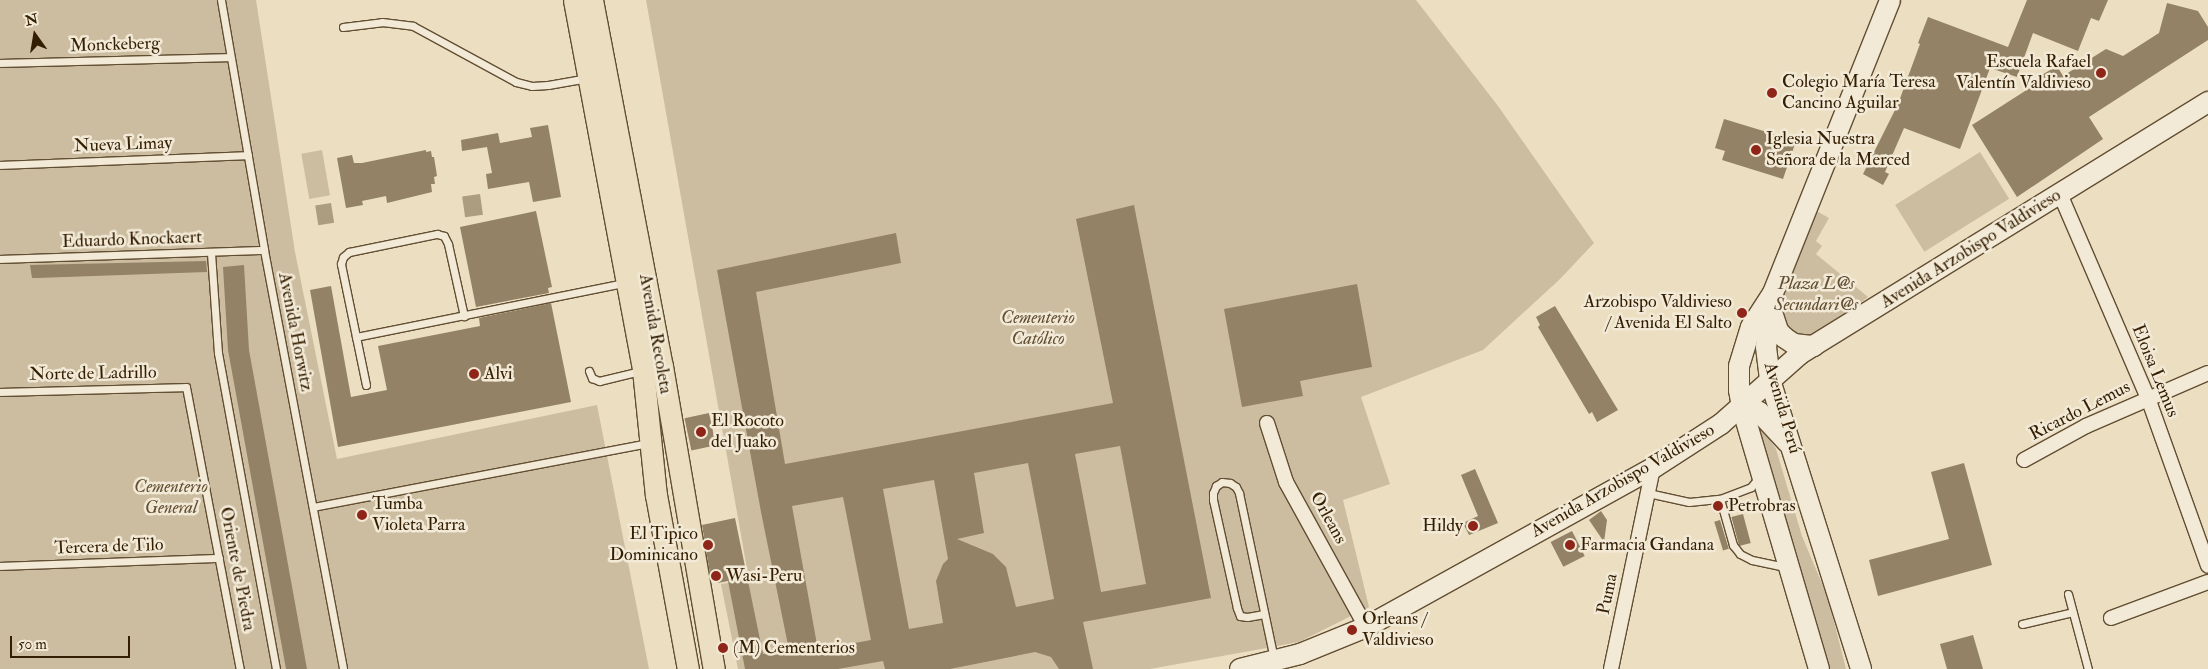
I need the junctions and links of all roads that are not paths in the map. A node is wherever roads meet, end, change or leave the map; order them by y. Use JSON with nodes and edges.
{"nodes":[{"id":1,"x":221,"y":0,"type":"edge"},
{"id":2,"x":574,"y":0,"type":"edge"},
{"id":3,"x":592,"y":0,"type":"edge"},
{"id":4,"x":1890,"y":0,"type":"edge"},
{"id":5,"x":343,"y":27,"type":"dead end"},
{"id":6,"x":230,"y":57,"type":"junction"},
{"id":7,"x":0,"y":63,"type":"edge"},
{"id":8,"x":589,"y":77,"type":"junction"},
{"id":9,"x":2208,"y":102,"type":"edge"},
{"id":10,"x":248,"y":155,"type":"junction"},
{"id":11,"x":0,"y":165,"type":"edge"},
{"id":12,"x":2060,"y":194,"type":"junction"},
{"id":13,"x":264,"y":250,"type":"junction"},
{"id":14,"x":211,"y":253,"type":"junction"},
{"id":15,"x":0,"y":259,"type":"edge"},
{"id":16,"x":626,"y":283,"type":"junction"},
{"id":17,"x":1772,"y":303,"type":"junction"},
{"id":18,"x":464,"y":316,"type":"junction"},
{"id":19,"x":356,"y":337,"type":"junction"},
{"id":20,"x":1814,"y":346,"type":"junction"},
{"id":21,"x":643,"y":370,"type":"junction"},
{"id":22,"x":589,"y":371,"type":"dead end"},
{"id":23,"x":2208,"y":373,"type":"edge"},
{"id":24,"x":1770,"y":380,"type":"junction"},
{"id":25,"x":366,"y":385,"type":"dead end"},
{"id":26,"x":186,"y":387,"type":"joint"},
{"id":27,"x":0,"y":392,"type":"edge"},
{"id":28,"x":2148,"y":398,"type":"junction"},
{"id":29,"x":1742,"y":407,"type":"junction"},
{"id":30,"x":1267,"y":423,"type":"dead end"},
{"id":31,"x":651,"y":443,"type":"junction"},
{"id":32,"x":1794,"y":452,"type":"junction"},
{"id":33,"x":2024,"y":460,"type":"dead end"},
{"id":34,"x":1653,"y":468,"type":"junction"},
{"id":35,"x":1762,"y":474,"type":"junction"},
{"id":36,"x":1648,"y":494,"type":"junction"},
{"id":37,"x":1720,"y":500,"type":"junction"},
{"id":38,"x":313,"y":507,"type":"junction"},
{"id":39,"x":219,"y":558,"type":"junction"},
{"id":40,"x":0,"y":566,"type":"edge"},
{"id":41,"x":2208,"y":566,"type":"edge"},
{"id":42,"x":1789,"y":567,"type":"junction"},
{"id":43,"x":2208,"y":582,"type":"edge"},
{"id":44,"x":2068,"y":594,"type":"dead end"},
{"id":45,"x":2073,"y":612,"type":"junction"},
{"id":46,"x":1264,"y":614,"type":"junction"},
{"id":47,"x":2111,"y":618,"type":"dead end"},
{"id":48,"x":2022,"y":624,"type":"dead end"},
{"id":49,"x":1366,"y":627,"type":"junction"},
{"id":50,"x":1258,"y":666,"type":"edge"},
{"id":51,"x":240,"y":669,"type":"edge"},
{"id":52,"x":276,"y":669,"type":"edge"},
{"id":53,"x":343,"y":669,"type":"edge"},
{"id":54,"x":688,"y":669,"type":"edge"},
{"id":55,"x":714,"y":669,"type":"edge"},
{"id":56,"x":1611,"y":669,"type":"edge"},
{"id":57,"x":1819,"y":669,"type":"edge"},
{"id":58,"x":1861,"y":669,"type":"edge"},
{"id":59,"x":2088,"y":669,"type":"edge"}],
"edges":[{"from":1,"to":6,"type":"lane","name":"Avenida Horwitz"},
{"from":2,"to":8,"type":"main road","name":"Avenida Recoleta"},
{"from":3,"to":55,"type":"main road","name":"Avenida Recoleta"},
{"from":4,"to":17,"type":"main road"},
{"from":5,"to":8,"type":"lane"},
{"from":6,"to":7,"type":"lane","name":"Monckeberg"},
{"from":6,"to":10,"type":"lane","name":"Avenida Horwitz"},
{"from":8,"to":16,"type":"main road","name":"Avenida Recoleta"},
{"from":9,"to":12,"type":"main road","name":"Avenida Arzobispo Valdivieso"},
{"from":10,"to":11,"type":"lane","name":"Nueva Limay"},
{"from":10,"to":13,"type":"lane","name":"Avenida Horwitz"},
{"from":12,"to":20,"type":"main road","name":"Avenida Arzobispo Valdivieso"},
{"from":12,"to":28,"type":"street","name":"Eloisa Lemus"},
{"from":13,"to":14,"type":"lane","name":"Eduardo Knockaert"},
{"from":13,"to":38,"type":"lane","name":"Avenida Horwitz"},
{"from":14,"to":15,"type":"lane","name":"Eduardo Knockaert"},
{"from":14,"to":52,"type":"lane"},
{"from":16,"to":18,"type":"lane"},
{"from":16,"to":21,"type":"main road","name":"Avenida Recoleta"},
{"from":17,"to":20,"type":"main road"},
{"from":17,"to":24,"type":"main road","name":"Avenida Perú"},
{"from":17,"to":29,"type":"main road","name":"Avenida Perú"},
{"from":18,"to":19,"type":"lane"},
{"from":18,"to":19,"type":"lane"},
{"from":19,"to":25,"type":"lane"},
{"from":20,"to":24,"type":"main road","name":"Avenida Arzobispo Valdivieso"},
{"from":21,"to":22,"type":"lane"},
{"from":21,"to":31,"type":"main road","name":"Avenida Recoleta"},
{"from":23,"to":28,"type":"street","name":"Ricardo Lemus"},
{"from":24,"to":29,"type":"main road","name":"Avenida Arzobispo Valdivieso"},
{"from":24,"to":32,"type":"main road","name":"Avenida Perú"},
{"from":26,"to":27,"type":"lane","name":"Norte de Ladrillo"},
{"from":26,"to":39,"type":"lane","name":"Oriente de Piedra"},
{"from":28,"to":33,"type":"street","name":"Ricardo Lemus"},
{"from":28,"to":41,"type":"street","name":"Eloisa Lemus"},
{"from":29,"to":32,"type":"main road"},
{"from":29,"to":34,"type":"main road","name":"Avenida Arzobispo Valdivieso"},
{"from":29,"to":35,"type":"main road","name":"Avenida Perú"},
{"from":30,"to":49,"type":"street","name":"Orleans"},
{"from":31,"to":38,"type":"lane"},
{"from":31,"to":54,"type":"main road","name":"Avenida Recoleta"},
{"from":32,"to":58,"type":"main road","name":"Avenida Perú"},
{"from":34,"to":36,"type":"street","name":"Puma"},
{"from":34,"to":49,"type":"main road","name":"Avenida Arzobispo Valdivieso"},
{"from":35,"to":37,"type":"lane"},
{"from":35,"to":42,"type":"main road","name":"Avenida Perú"},
{"from":36,"to":37,"type":"lane"},
{"from":36,"to":56,"type":"street","name":"Puma"},
{"from":37,"to":42,"type":"lane"},
{"from":38,"to":53,"type":"lane","name":"Avenida Horwitz"},
{"from":39,"to":40,"type":"lane","name":"Tercera de Tilo"},
{"from":39,"to":51,"type":"lane","name":"Oriente de Piedra"},
{"from":42,"to":57,"type":"main road","name":"Avenida Perú"},
{"from":43,"to":47,"type":"street"},
{"from":44,"to":45,"type":"lane"},
{"from":45,"to":48,"type":"lane"},
{"from":45,"to":59,"type":"lane"},
{"from":46,"to":46,"type":"lane"},
{"from":46,"to":50,"type":"lane"},
{"from":49,"to":50,"type":"main road","name":"Avenida Arzobispo Valdivieso"}]}
